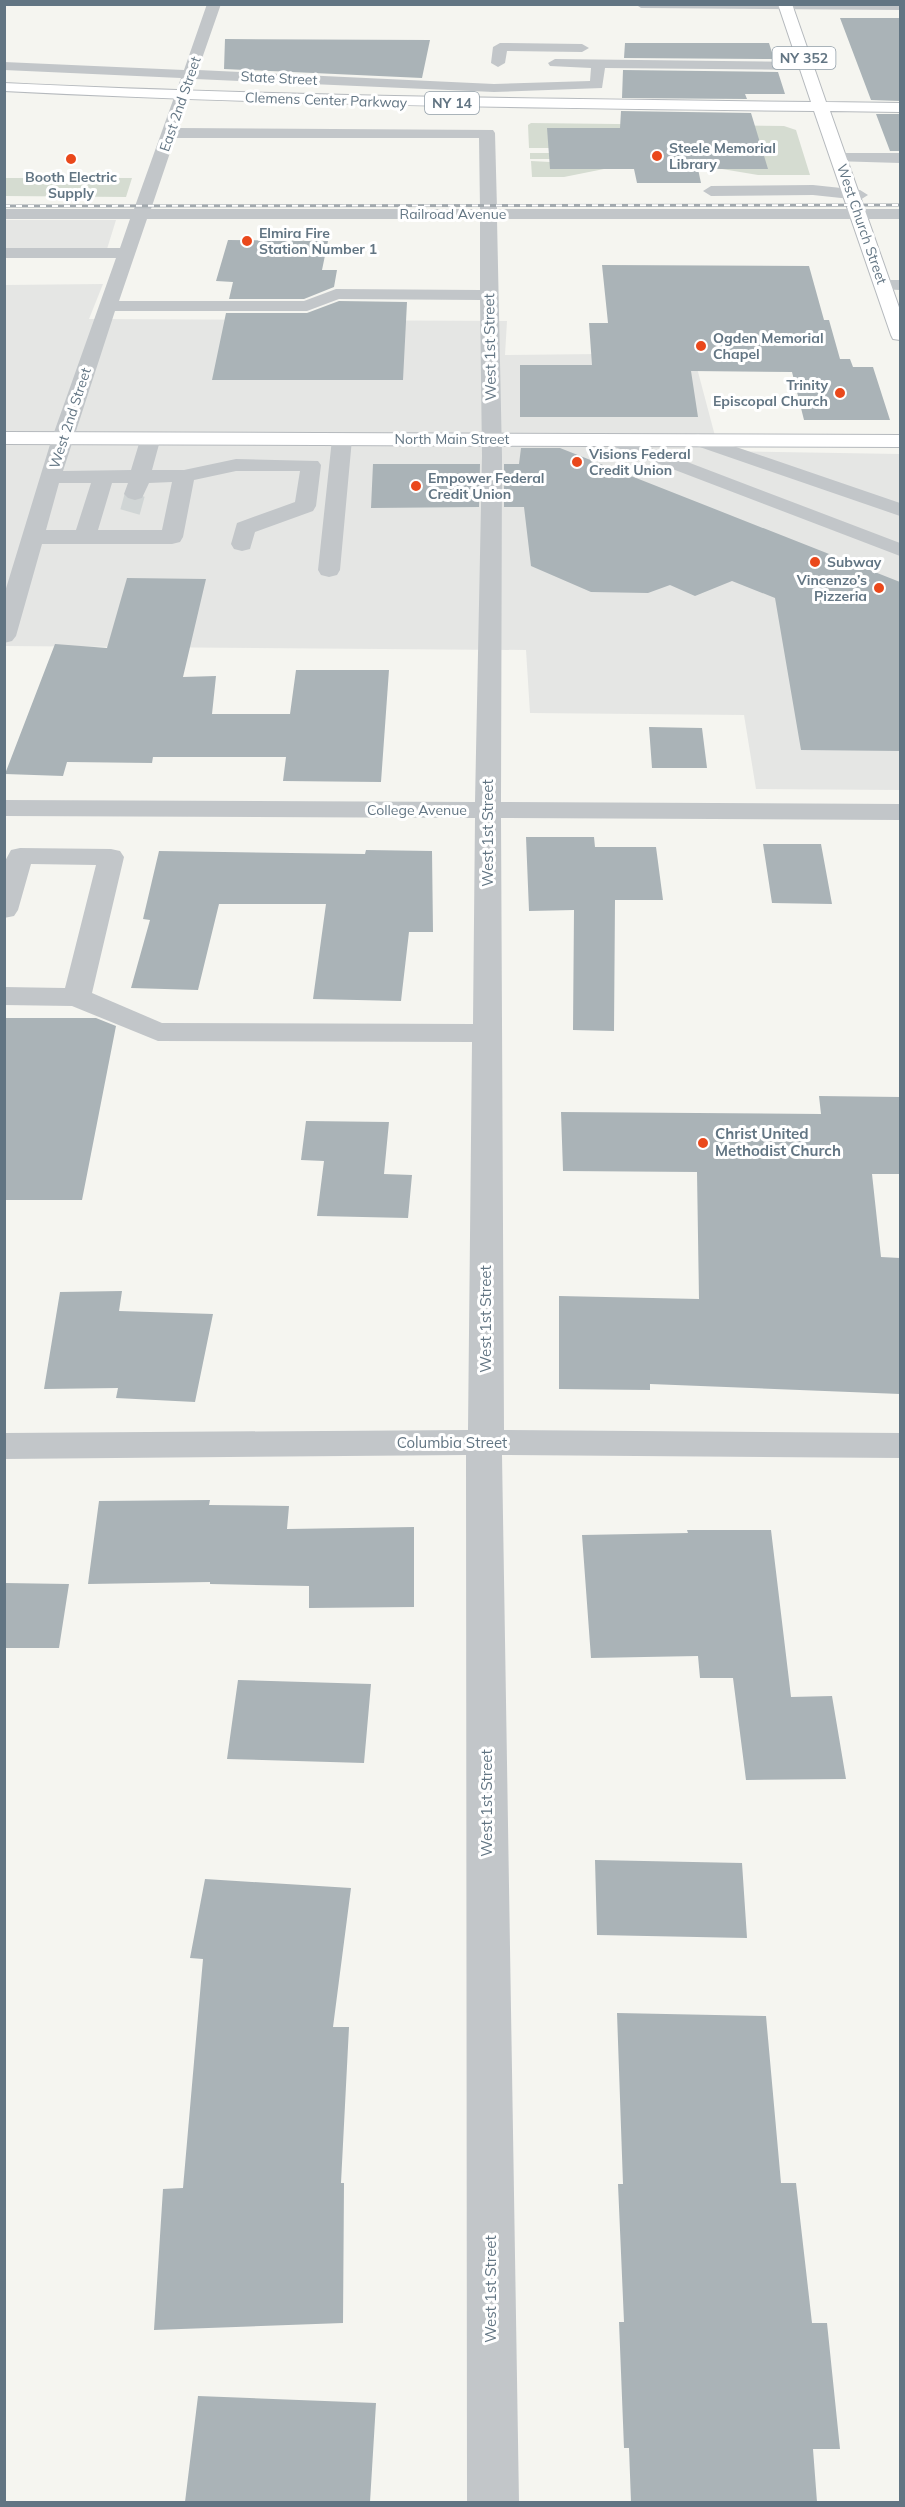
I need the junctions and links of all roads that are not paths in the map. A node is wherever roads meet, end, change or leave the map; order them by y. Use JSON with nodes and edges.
{"nodes":[{"id":1,"x":214,"y":4,"type":"edge"},
{"id":2,"x":641,"y":4,"type":"edge"},
{"id":3,"x":785,"y":5,"type":"edge"},
{"id":4,"x":900,"y":6,"type":"edge"},
{"id":5,"x":594,"y":48,"type":"dead end"},
{"id":6,"x":641,"y":48,"type":"dead end"},
{"id":7,"x":598,"y":64,"type":"junction"},
{"id":8,"x":647,"y":64,"type":"junction"},
{"id":9,"x":4,"y":66,"type":"edge"},
{"id":10,"x":806,"y":66,"type":"junction"},
{"id":11,"x":190,"y":74,"type":"junction"},
{"id":12,"x":553,"y":85,"type":"junction"},
{"id":13,"x":4,"y":87,"type":"edge"},
{"id":14,"x":494,"y":88,"type":"junction"},
{"id":15,"x":4,"y":99,"type":"edge"},
{"id":16,"x":182,"y":101,"type":"junction"},
{"id":17,"x":900,"y":107,"type":"edge"},
{"id":18,"x":823,"y":112,"type":"junction"},
{"id":19,"x":900,"y":119,"type":"edge"},
{"id":20,"x":170,"y":133,"type":"junction"},
{"id":21,"x":900,"y":158,"type":"edge"},
{"id":22,"x":840,"y":163,"type":"junction"},
{"id":23,"x":900,"y":168,"type":"edge"},
{"id":24,"x":695,"y":191,"type":"dead end"},
{"id":25,"x":489,"y":192,"type":"junction"},
{"id":26,"x":507,"y":192,"type":"dead end"},
{"id":27,"x":852,"y":195,"type":"junction"},
{"id":28,"x":879,"y":195,"type":"dead end"},
{"id":29,"x":143,"y":209,"type":"junction"},
{"id":30,"x":4,"y":214,"type":"edge"},
{"id":31,"x":488,"y":214,"type":"junction"},
{"id":32,"x":858,"y":214,"type":"junction"},
{"id":33,"x":900,"y":214,"type":"edge"},
{"id":34,"x":4,"y":253,"type":"edge"},
{"id":35,"x":127,"y":253,"type":"junction"},
{"id":36,"x":892,"y":285,"type":"edge"},
{"id":37,"x":489,"y":295,"type":"junction"},
{"id":38,"x":108,"y":306,"type":"junction"},
{"id":39,"x":900,"y":335,"type":"edge"},
{"id":40,"x":151,"y":437,"type":"junction"},
{"id":41,"x":4,"y":438,"type":"edge"},
{"id":42,"x":62,"y":438,"type":"junction"},
{"id":43,"x":277,"y":438,"type":"junction"},
{"id":44,"x":342,"y":439,"type":"junction"},
{"id":45,"x":492,"y":439,"type":"junction"},
{"id":46,"x":614,"y":440,"type":"junction"},
{"id":47,"x":698,"y":440,"type":"junction"},
{"id":48,"x":900,"y":441,"type":"edge"},
{"id":49,"x":271,"y":465,"type":"junction"},
{"id":50,"x":184,"y":476,"type":"junction"},
{"id":51,"x":51,"y":477,"type":"junction"},
{"id":52,"x":103,"y":477,"type":"junction"},
{"id":53,"x":135,"y":494,"type":"junction"},
{"id":54,"x":900,"y":510,"type":"edge"},
{"id":55,"x":33,"y":537,"type":"junction"},
{"id":56,"x":85,"y":537,"type":"junction"},
{"id":57,"x":125,"y":537,"type":"junction"},
{"id":58,"x":242,"y":544,"type":"dead end"},
{"id":59,"x":900,"y":550,"type":"edge"},
{"id":60,"x":329,"y":570,"type":"dead end"},
{"id":61,"x":4,"y":636,"type":"edge"},
{"id":62,"x":4,"y":808,"type":"edge"},
{"id":63,"x":85,"y":808,"type":"junction"},
{"id":64,"x":488,"y":810,"type":"junction"},
{"id":65,"x":900,"y":812,"type":"edge"},
{"id":66,"x":72,"y":856,"type":"junction"},
{"id":67,"x":4,"y":910,"type":"edge"},
{"id":68,"x":4,"y":996,"type":"edge"},
{"id":69,"x":77,"y":997,"type":"junction"},
{"id":70,"x":487,"y":1033,"type":"junction"},
{"id":71,"x":484,"y":1442,"type":"junction"},
{"id":72,"x":900,"y":1445,"type":"edge"},
{"id":73,"x":4,"y":1446,"type":"edge"},
{"id":74,"x":493,"y":2502,"type":"edge"}],
"edges":[{"from":1,"to":11,"type":"street","name":"East 2nd Street"},
{"from":2,"to":3,"type":"street"},
{"from":3,"to":4,"type":"street"},
{"from":3,"to":10,"type":"main road","number":"NY 352"},
{"from":5,"to":14,"type":"street"},
{"from":6,"to":8,"type":"street"},
{"from":7,"to":8,"type":"street"},
{"from":7,"to":12,"type":"street","name":"State Street"},
{"from":7,"to":12,"type":"street"},
{"from":8,"to":10,"type":"street"},
{"from":9,"to":11,"type":"street","name":"State Street"},
{"from":10,"to":18,"type":"main road","number":"NY 352"},
{"from":11,"to":14,"type":"street","name":"State Street"},
{"from":11,"to":16,"type":"street","name":"East 2nd Street"},
{"from":12,"to":14,"type":"street","name":"State Street"},
{"from":13,"to":16,"type":"main road","name":"Clemens Center Parkway","number":"NY 14"},
{"from":15,"to":16,"type":"main road","name":"Clemens Center Parkway","number":"NY 14"},
{"from":16,"to":18,"type":"main road","name":"Clemens Center Parkway","number":"NY 14"},
{"from":16,"to":20,"type":"street","name":"East 2nd Street"},
{"from":17,"to":18,"type":"main road","name":"Clemens Center Parkway","number":"NY 14"},
{"from":18,"to":19,"type":"main road","name":"Clemens Center Parkway","number":"NY 14"},
{"from":18,"to":22,"type":"main road","name":"West Church Street","number":"NY 352"},
{"from":20,"to":25,"type":"street","name":"West 1st Street"},
{"from":20,"to":29,"type":"street","name":"East 2nd Street"},
{"from":21,"to":22,"type":"street"},
{"from":22,"to":23,"type":"street"},
{"from":22,"to":27,"type":"main road","name":"West Church Street","number":"NY 352"},
{"from":24,"to":27,"type":"street"},
{"from":25,"to":26,"type":"street","name":"Railroad Avenue"},
{"from":25,"to":31,"type":"street","name":"West 1st Street"},
{"from":27,"to":28,"type":"street"},
{"from":27,"to":32,"type":"main road","name":"West Church Street","number":"NY 352"},
{"from":29,"to":30,"type":"street","name":"Railroad Avenue"},
{"from":29,"to":31,"type":"street","name":"Railroad Avenue"},
{"from":29,"to":35,"type":"street","name":"West 2nd Street"},
{"from":31,"to":32,"type":"street","name":"Railroad Avenue"},
{"from":31,"to":37,"type":"street","name":"West 1st Street"},
{"from":32,"to":33,"type":"street","name":"Railroad Avenue"},
{"from":32,"to":36,"type":"main road","name":"West Church Street","number":"NY 352"},
{"from":34,"to":35,"type":"street"},
{"from":35,"to":38,"type":"street","name":"West 2nd Street"},
{"from":36,"to":39,"type":"main road","name":"West Church Street","number":"NY 352"},
{"from":37,"to":38,"type":"street"},
{"from":37,"to":45,"type":"street","name":"West 1st Street"},
{"from":38,"to":42,"type":"street","name":"West 2nd Street"},
{"from":40,"to":42,"type":"main road","name":"North Main Street"},
{"from":40,"to":43,"type":"main road","name":"North Main Street"},
{"from":40,"to":53,"type":"street"},
{"from":41,"to":42,"type":"main road","name":"North Main Street"},
{"from":42,"to":51,"type":"street","name":"West 2nd Street"},
{"from":43,"to":44,"type":"main road","name":"North Main Street"},
{"from":43,"to":49,"type":"street"},
{"from":44,"to":45,"type":"main road","name":"North Main Street"},
{"from":44,"to":60,"type":"street"},
{"from":45,"to":46,"type":"main road","name":"North Main Street"},
{"from":45,"to":64,"type":"street","name":"West 1st Street"},
{"from":46,"to":47,"type":"main road","name":"North Main Street"},
{"from":46,"to":59,"type":"street"},
{"from":47,"to":48,"type":"main road","name":"North Main Street"},
{"from":47,"to":54,"type":"street"},
{"from":49,"to":50,"type":"street"},
{"from":49,"to":58,"type":"street"},
{"from":50,"to":53,"type":"street"},
{"from":50,"to":57,"type":"street"},
{"from":51,"to":52,"type":"street"},
{"from":51,"to":55,"type":"street","name":"West 2nd Street"},
{"from":52,"to":53,"type":"street"},
{"from":52,"to":56,"type":"street"},
{"from":53,"to":57,"type":"street"},
{"from":55,"to":56,"type":"street"},
{"from":55,"to":61,"type":"street","name":"West 2nd Street"},
{"from":56,"to":57,"type":"street"},
{"from":62,"to":63,"type":"street","name":"College Avenue"},
{"from":63,"to":64,"type":"street","name":"College Avenue"},
{"from":63,"to":66,"type":"street"},
{"from":64,"to":65,"type":"street","name":"College Avenue"},
{"from":64,"to":70,"type":"street","name":"West 1st Street"},
{"from":66,"to":67,"type":"street"},
{"from":66,"to":69,"type":"street"},
{"from":68,"to":69,"type":"street"},
{"from":69,"to":70,"type":"street"},
{"from":70,"to":71,"type":"street","name":"West 1st Street"},
{"from":71,"to":72,"type":"street","name":"Columbia Street"},
{"from":71,"to":73,"type":"street","name":"Columbia Street"},
{"from":71,"to":74,"type":"street","name":"West 1st Street"}]}
